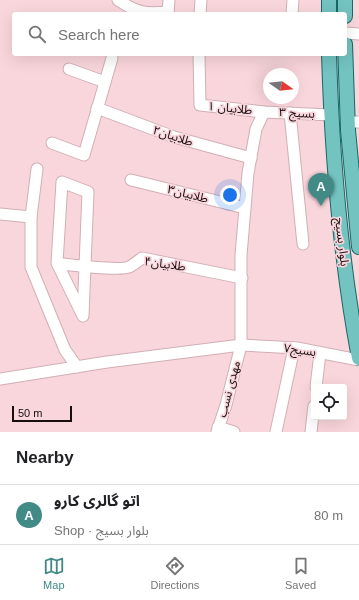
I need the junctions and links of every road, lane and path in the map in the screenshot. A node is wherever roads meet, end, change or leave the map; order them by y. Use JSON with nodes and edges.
{"nodes":[{"id":1,"x":118,"y":0,"type":"edge"},
{"id":2,"x":169,"y":0,"type":"edge"},
{"id":3,"x":201,"y":0,"type":"edge"},
{"id":4,"x":293,"y":0,"type":"edge"},
{"id":5,"x":329,"y":0,"type":"edge"},
{"id":6,"x":345,"y":0,"type":"edge"},
{"id":7,"x":141,"y":12,"type":"edge"},
{"id":8,"x":168,"y":12,"type":"edge"},
{"id":9,"x":200,"y":12,"type":"edge"},
{"id":10,"x":292,"y":12,"type":"edge"},
{"id":11,"x":329,"y":12,"type":"edge"},
{"id":12,"x":345,"y":12,"type":"edge"},
{"id":13,"x":347,"y":33,"type":"edge"},
{"id":14,"x":359,"y":34,"type":"edge"},
{"id":15,"x":199,"y":56,"type":"edge"},
{"id":16,"x":329,"y":56,"type":"edge"},
{"id":17,"x":346,"y":56,"type":"edge"},
{"id":18,"x":112,"y":58,"type":"dead end"},
{"id":19,"x":68,"y":69,"type":"dead end"},
{"id":20,"x":105,"y":82,"type":"junction"},
{"id":21,"x":98,"y":108,"type":"junction"},
{"id":22,"x":264,"y":112,"type":"junction"},
{"id":23,"x":290,"y":113,"type":"junction"},
{"id":24,"x":331,"y":115,"type":"junction"},
{"id":25,"x":353,"y":122,"type":"edge"},
{"id":26,"x":52,"y":143,"type":"dead end"},
{"id":27,"x":251,"y":158,"type":"junction"},
{"id":28,"x":37,"y":169,"type":"dead end"},
{"id":29,"x":131,"y":180,"type":"dead end"},
{"id":30,"x":245,"y":208,"type":"junction"},
{"id":31,"x":0,"y":214,"type":"edge"},
{"id":32,"x":31,"y":217,"type":"junction"},
{"id":33,"x":303,"y":244,"type":"dead end"},
{"id":34,"x":359,"y":247,"type":"edge"},
{"id":35,"x":61,"y":264,"type":"junction"},
{"id":36,"x":84,"y":266,"type":"junction"},
{"id":37,"x":242,"y":278,"type":"junction"},
{"id":38,"x":241,"y":345,"type":"junction"},
{"id":39,"x":294,"y":348,"type":"junction"},
{"id":40,"x":320,"y":353,"type":"junction"},
{"id":41,"x":359,"y":359,"type":"edge"},
{"id":42,"x":77,"y":367,"type":"junction"},
{"id":43,"x":0,"y":379,"type":"edge"},
{"id":44,"x":316,"y":384,"type":"edge"},
{"id":45,"x":312,"y":420,"type":"edge"},
{"id":46,"x":218,"y":430,"type":"edge"},
{"id":47,"x":234,"y":432,"type":"edge"},
{"id":48,"x":276,"y":432,"type":"edge"},
{"id":49,"x":311,"y":432,"type":"edge"}],
"edges":[{"from":1,"to":7,"type":"street"},
{"from":2,"to":8,"type":"street"},
{"from":3,"to":9,"type":"street"},
{"from":4,"to":10,"type":"street"},
{"from":5,"to":11,"type":"main road"},
{"from":6,"to":12,"type":"main road"},
{"from":13,"to":14,"type":"street"},
{"from":15,"to":22,"type":"street","name":"طلابیان ۱"},
{"from":16,"to":24,"type":"main road","name":"بلوار بسیج"},
{"from":17,"to":25,"type":"main road","name":"بلوار بسیج"},
{"from":18,"to":20,"type":"street"},
{"from":19,"to":20,"type":"street"},
{"from":20,"to":21,"type":"street"},
{"from":21,"to":26,"type":"street"},
{"from":21,"to":27,"type":"street","name":"طلابیان۲"},
{"from":22,"to":23,"type":"street","name":"بسیج ۳"},
{"from":22,"to":27,"type":"street","name":"مهدی نسب"},
{"from":23,"to":24,"type":"street","name":"بسیج ۳"},
{"from":23,"to":33,"type":"street"},
{"from":24,"to":41,"type":"main road","name":"بلوار بسیج"},
{"from":25,"to":34,"type":"main road","name":"بلوار بسیج"},
{"from":27,"to":30,"type":"street","name":"مهدی نسب"},
{"from":28,"to":32,"type":"street"},
{"from":29,"to":30,"type":"street","name":"طلابیان۳"},
{"from":30,"to":37,"type":"street","name":"مهدی نسب"},
{"from":31,"to":32,"type":"street"},
{"from":32,"to":42,"type":"street"},
{"from":35,"to":36,"type":"street","name":"طلابیان۴"},
{"from":35,"to":36,"type":"street"},
{"from":35,"to":36,"type":"street"},
{"from":36,"to":37,"type":"street","name":"طلابیان۴"},
{"from":37,"to":38,"type":"street","name":"مهدی نسب"},
{"from":38,"to":39,"type":"street","name":"بسیج۷"},
{"from":38,"to":42,"type":"street","name":"بسیج۷"},
{"from":38,"to":46,"type":"street","name":"مهدی نسب"},
{"from":39,"to":40,"type":"street","name":"بسیج۷"},
{"from":39,"to":48,"type":"street"},
{"from":40,"to":41,"type":"street","name":"بسیج۷"},
{"from":40,"to":44,"type":"street"},
{"from":42,"to":43,"type":"street","name":"بسیج۷"},
{"from":45,"to":49,"type":"street"},
{"from":46,"to":47,"type":"street"}]}
